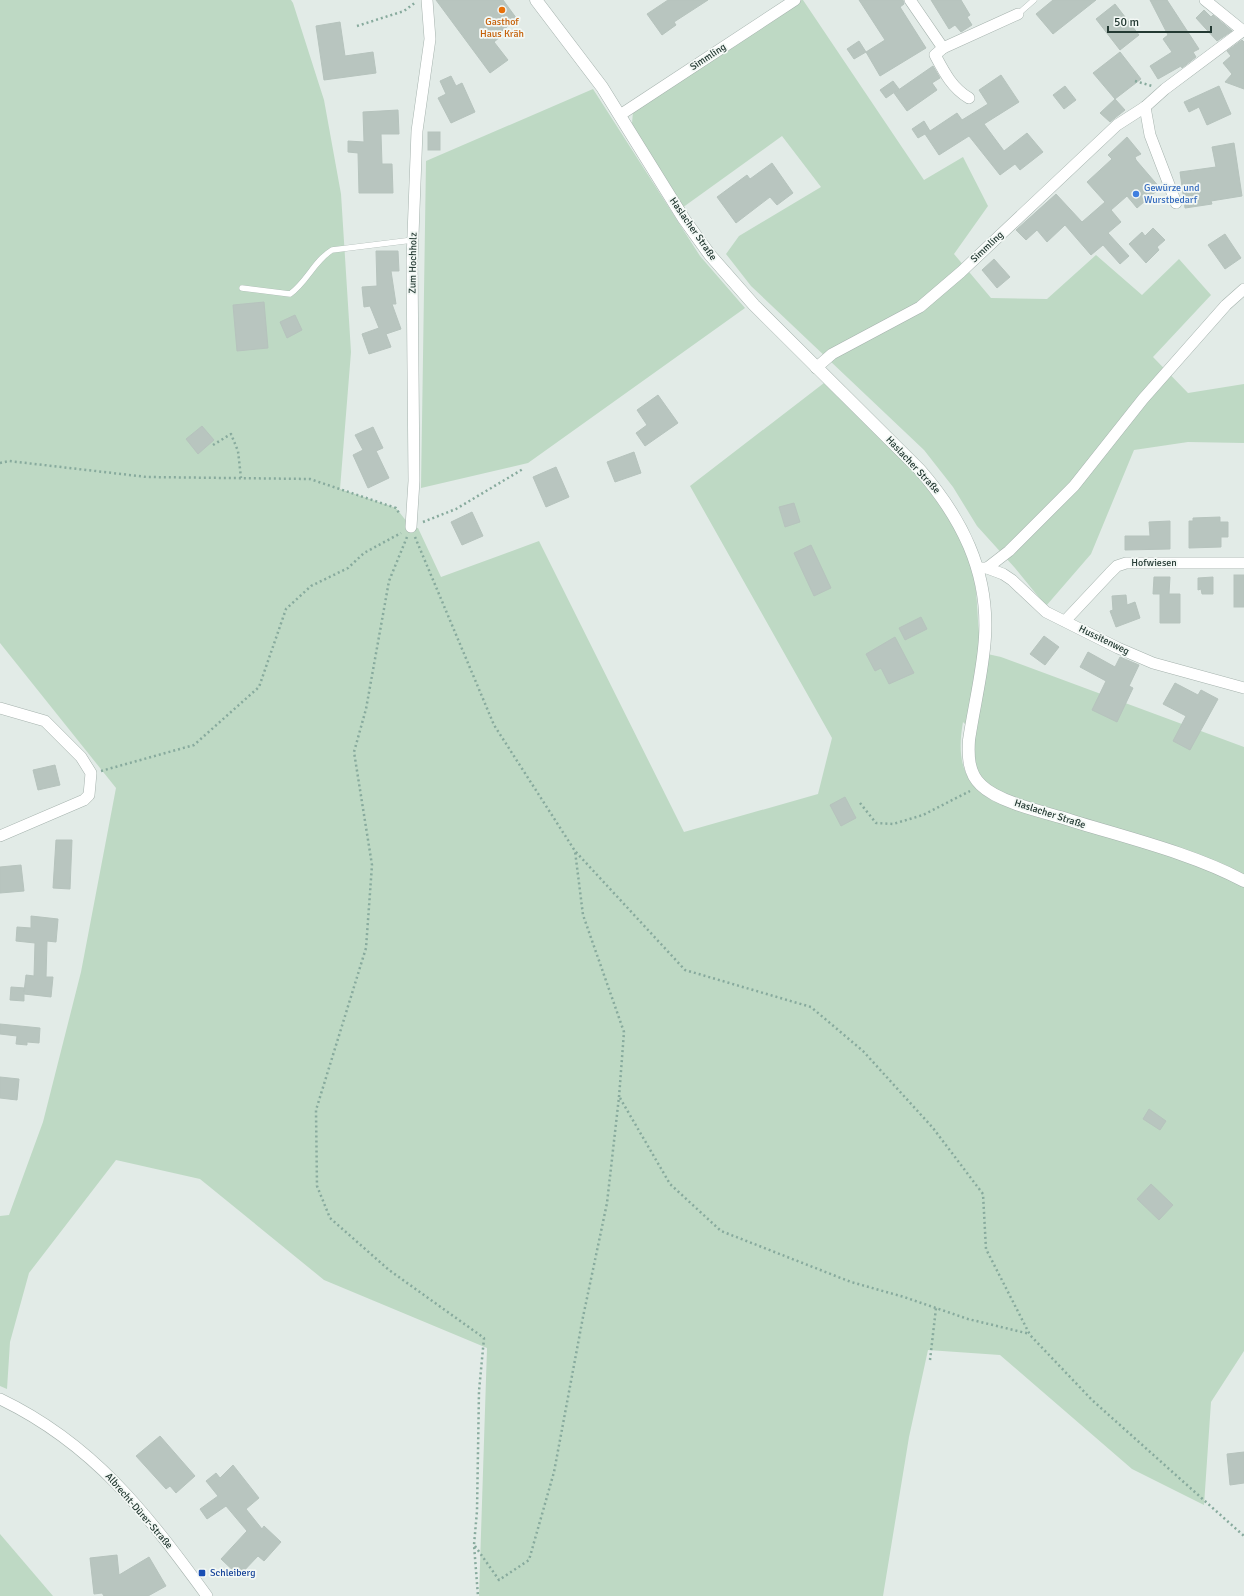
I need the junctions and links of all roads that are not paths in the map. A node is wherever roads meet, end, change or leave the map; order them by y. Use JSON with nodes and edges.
{"nodes":[{"id":1,"x":427,"y":0,"type":"edge"},
{"id":2,"x":536,"y":0,"type":"edge"},
{"id":3,"x":795,"y":0,"type":"edge"},
{"id":4,"x":910,"y":0,"type":"edge"},
{"id":5,"x":1034,"y":0,"type":"edge"},
{"id":6,"x":1205,"y":0,"type":"edge"},
{"id":7,"x":1018,"y":14,"type":"joint"},
{"id":8,"x":1243,"y":30,"type":"edge"},
{"id":9,"x":943,"y":48,"type":"junction"},
{"id":10,"x":969,"y":98,"type":"dead end"},
{"id":11,"x":1145,"y":107,"type":"junction"},
{"id":12,"x":620,"y":115,"type":"junction"},
{"id":13,"x":1176,"y":203,"type":"dead end"},
{"id":14,"x":413,"y":240,"type":"junction"},
{"id":15,"x":242,"y":288,"type":"dead end"},
{"id":16,"x":1244,"y":289,"type":"edge"},
{"id":17,"x":816,"y":368,"type":"junction"},
{"id":18,"x":411,"y":527,"type":"road end"},
{"id":19,"x":1244,"y":563,"type":"edge"},
{"id":20,"x":983,"y":568,"type":"junction"},
{"id":21,"x":1065,"y":621,"type":"junction"},
{"id":22,"x":1244,"y":688,"type":"edge"},
{"id":23,"x":0,"y":708,"type":"edge"},
{"id":24,"x":0,"y":836,"type":"edge"},
{"id":25,"x":1244,"y":881,"type":"edge"},
{"id":26,"x":0,"y":1399,"type":"edge"},
{"id":27,"x":207,"y":1596,"type":"edge"}],
"edges":[{"from":1,"to":14,"type":"street","name":"Zum Hochholz"},
{"from":2,"to":12,"type":"street","name":"Haslacher Straße"},
{"from":3,"to":12,"type":"street","name":"Simmling"},
{"from":4,"to":9,"type":"street"},
{"from":5,"to":7,"type":"lane"},
{"from":6,"to":8,"type":"street","name":"Simmling"},
{"from":7,"to":9,"type":"street"},
{"from":8,"to":11,"type":"street","name":"Simmling"},
{"from":9,"to":10,"type":"street"},
{"from":11,"to":13,"type":"street"},
{"from":11,"to":17,"type":"street","name":"Simmling"},
{"from":12,"to":17,"type":"street","name":"Haslacher Straße"},
{"from":14,"to":15,"type":"lane"},
{"from":14,"to":18,"type":"street","name":"Zum Hochholz"},
{"from":16,"to":20,"type":"street"},
{"from":17,"to":20,"type":"street","name":"Haslacher Straße"},
{"from":19,"to":21,"type":"street","name":"Hofwiesen"},
{"from":20,"to":21,"type":"street","name":"Hussitenweg"},
{"from":20,"to":25,"type":"street","name":"Haslacher Straße"},
{"from":21,"to":22,"type":"street","name":"Hussitenweg"},
{"from":23,"to":24,"type":"street"},
{"from":26,"to":27,"type":"street","name":"Albrecht-Dürer-Straße"}]}
